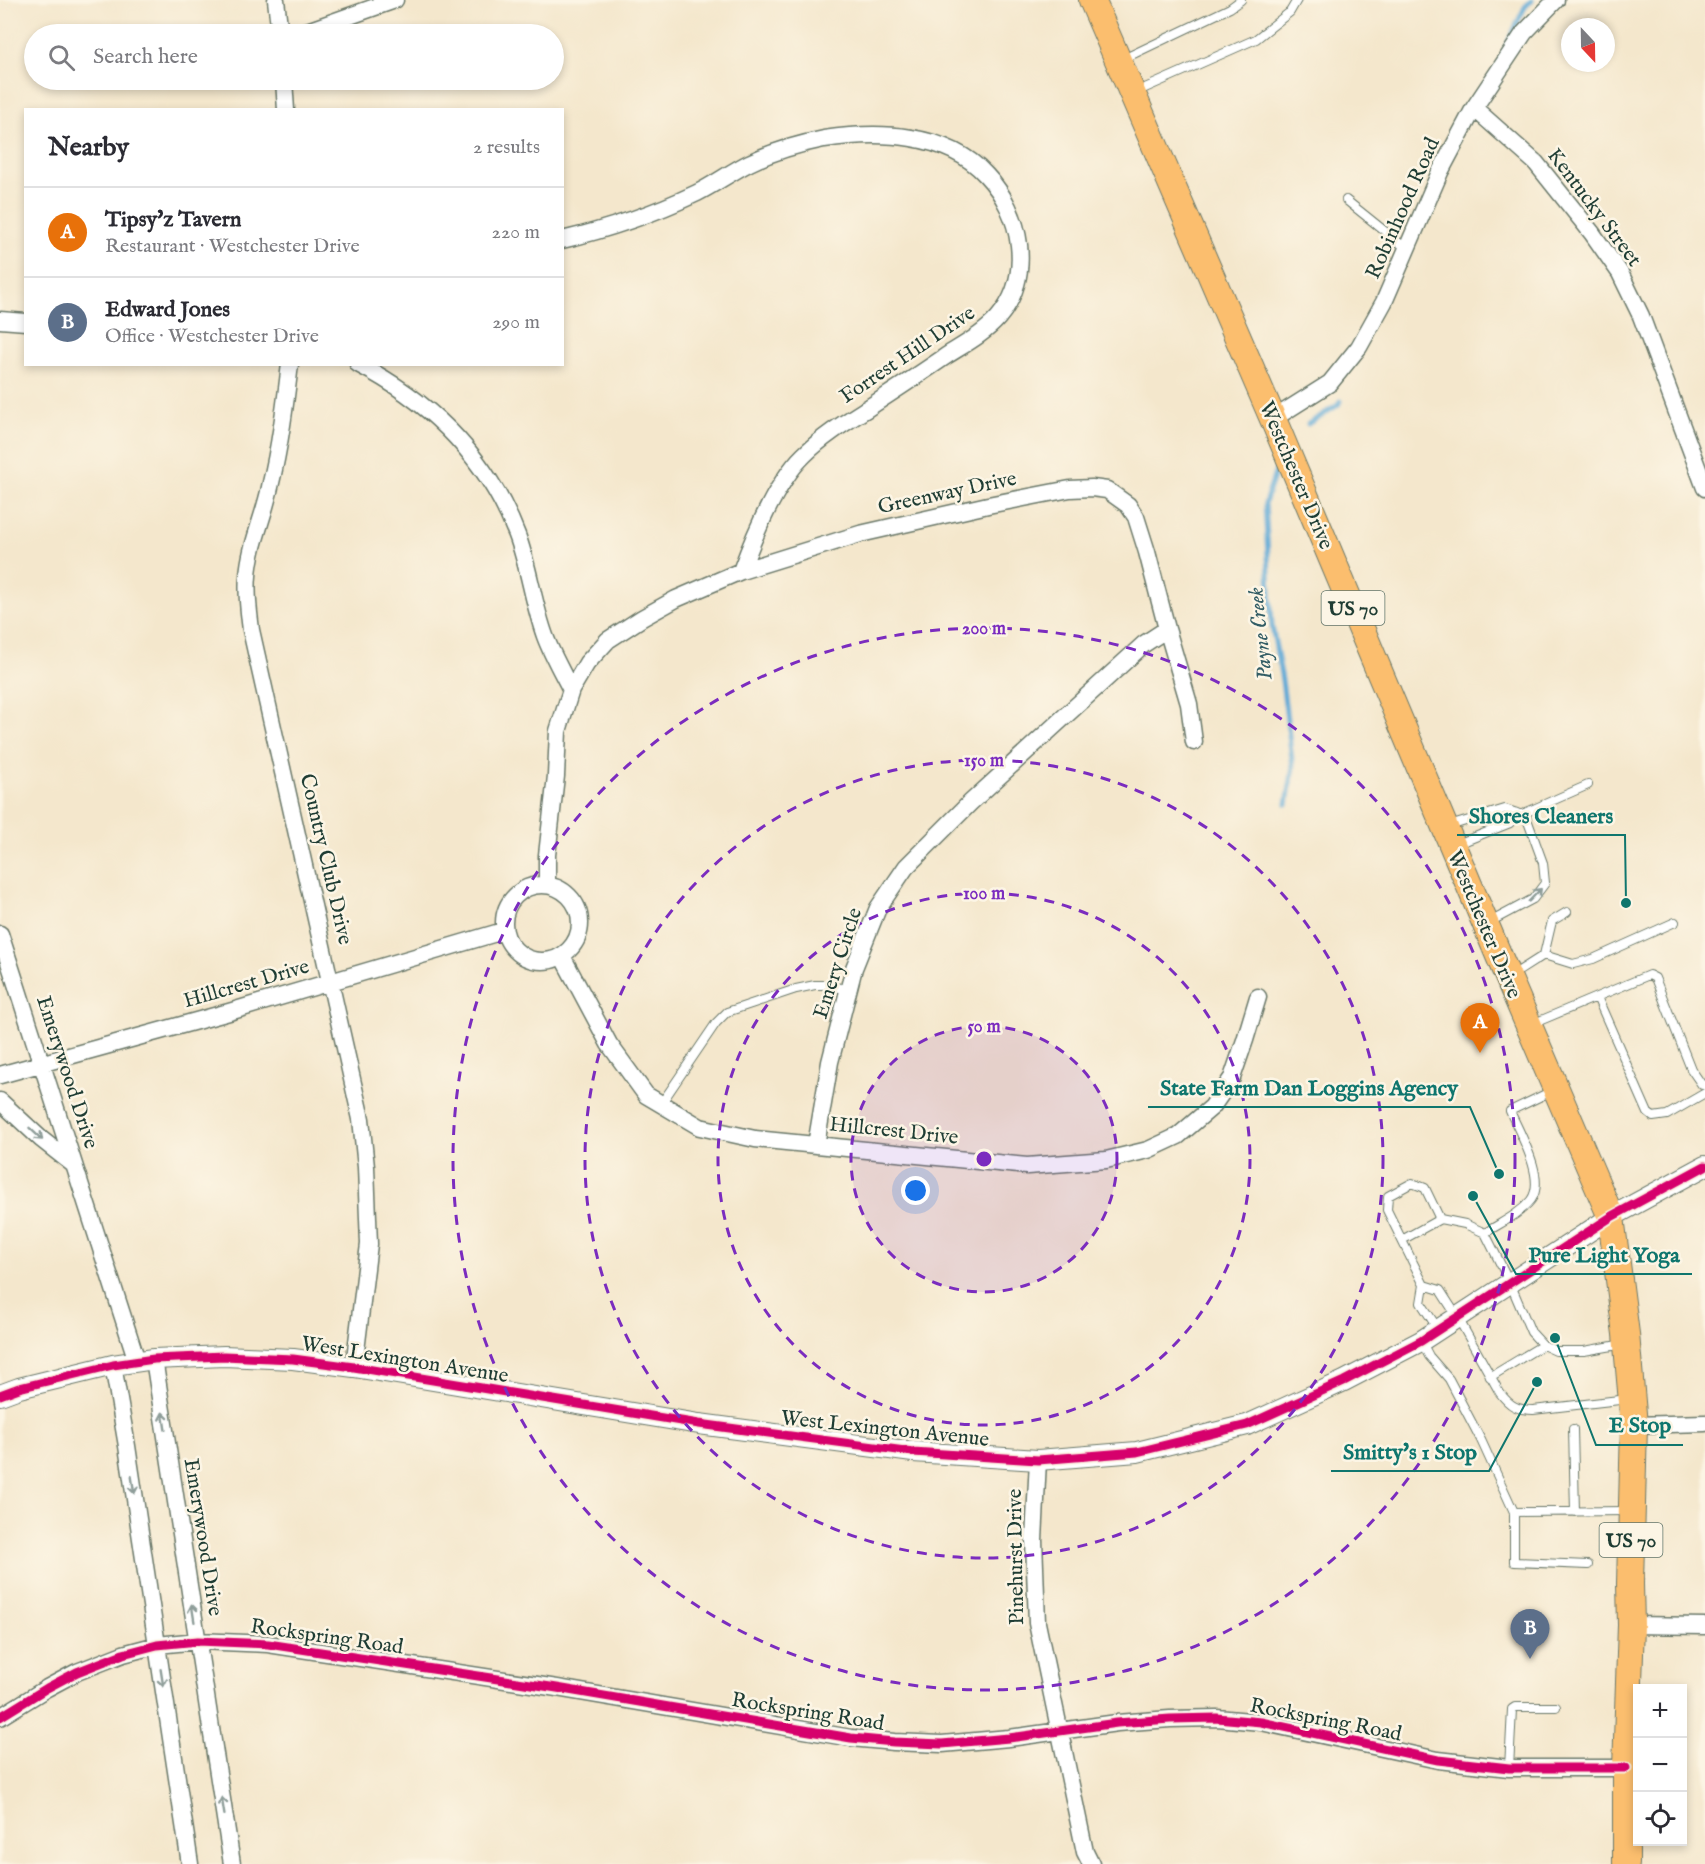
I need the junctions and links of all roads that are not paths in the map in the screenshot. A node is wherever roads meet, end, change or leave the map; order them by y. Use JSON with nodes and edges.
{"nodes":[{"id":1,"x":276,"y":0,"type":"edge"},
{"id":2,"x":395,"y":0,"type":"edge"},
{"id":3,"x":1092,"y":0,"type":"edge"},
{"id":4,"x":1241,"y":0,"type":"edge"},
{"id":5,"x":1297,"y":0,"type":"edge"},
{"id":6,"x":1556,"y":0,"type":"edge"},
{"id":7,"x":279,"y":24,"type":"edge"},
{"id":8,"x":327,"y":24,"type":"edge"},
{"id":9,"x":1118,"y":62,"type":"junction"},
{"id":10,"x":285,"y":90,"type":"edge"},
{"id":11,"x":1132,"y":94,"type":"junction"},
{"id":12,"x":286,"y":108,"type":"edge"},
{"id":13,"x":1474,"y":108,"type":"junction"},
{"id":14,"x":1346,"y":200,"type":"dead end"},
{"id":15,"x":564,"y":239,"type":"edge"},
{"id":16,"x":1407,"y":249,"type":"junction"},
{"id":17,"x":0,"y":320,"type":"edge"},
{"id":18,"x":24,"y":322,"type":"edge"},
{"id":19,"x":290,"y":366,"type":"edge"},
{"id":20,"x":361,"y":366,"type":"edge"},
{"id":21,"x":1273,"y":419,"type":"junction"},
{"id":22,"x":1705,"y":488,"type":"edge"},
{"id":23,"x":741,"y":571,"type":"junction"},
{"id":24,"x":1167,"y":629,"type":"junction"},
{"id":25,"x":572,"y":690,"type":"junction"},
{"id":26,"x":1194,"y":742,"type":"dead end"},
{"id":27,"x":1588,"y":785,"type":"dead end"},
{"id":28,"x":1519,"y":814,"type":"junction"},
{"id":29,"x":1448,"y":836,"type":"junction"},
{"id":30,"x":547,"y":884,"type":"junction"},
{"id":31,"x":1567,"y":912,"type":"dead end"},
{"id":32,"x":1675,"y":922,"type":"dead end"},
{"id":33,"x":1485,"y":925,"type":"junction"},
{"id":34,"x":504,"y":931,"type":"junction"},
{"id":35,"x":0,"y":934,"type":"edge"},
{"id":36,"x":6,"y":952,"type":"junction"},
{"id":37,"x":1544,"y":955,"type":"junction"},
{"id":38,"x":562,"y":956,"type":"junction"},
{"id":39,"x":0,"y":977,"type":"edge"},
{"id":40,"x":1508,"y":978,"type":"junction"},
{"id":41,"x":332,"y":982,"type":"junction"},
{"id":42,"x":849,"y":990,"type":"junction"},
{"id":43,"x":1258,"y":997,"type":"dead end"},
{"id":44,"x":1597,"y":997,"type":"junction"},
{"id":45,"x":1528,"y":1026,"type":"junction"},
{"id":46,"x":41,"y":1064,"type":"junction"},
{"id":47,"x":0,"y":1075,"type":"edge"},
{"id":48,"x":1705,"y":1085,"type":"edge"},
{"id":49,"x":1556,"y":1089,"type":"junction"},
{"id":50,"x":1705,"y":1093,"type":"edge"},
{"id":51,"x":0,"y":1101,"type":"edge"},
{"id":52,"x":661,"y":1104,"type":"junction"},
{"id":53,"x":816,"y":1145,"type":"junction"},
{"id":54,"x":74,"y":1165,"type":"junction"},
{"id":55,"x":1705,"y":1166,"type":"edge"},
{"id":56,"x":1611,"y":1217,"type":"junction"},
{"id":57,"x":1440,"y":1219,"type":"junction"},
{"id":58,"x":1485,"y":1233,"type":"junction"},
{"id":59,"x":1402,"y":1240,"type":"junction"},
{"id":60,"x":1510,"y":1283,"type":"junction"},
{"id":61,"x":1424,"y":1285,"type":"junction"},
{"id":62,"x":1458,"y":1318,"type":"junction"},
{"id":63,"x":1438,"y":1330,"type":"junction"},
{"id":64,"x":1420,"y":1341,"type":"junction"},
{"id":65,"x":1627,"y":1344,"type":"junction"},
{"id":66,"x":1543,"y":1345,"type":"junction"},
{"id":67,"x":146,"y":1360,"type":"junction"},
{"id":68,"x":113,"y":1365,"type":"junction"},
{"id":69,"x":354,"y":1367,"type":"junction"},
{"id":70,"x":1490,"y":1377,"type":"junction"},
{"id":71,"x":0,"y":1395,"type":"edge"},
{"id":72,"x":1631,"y":1398,"type":"junction"},
{"id":73,"x":1705,"y":1423,"type":"edge"},
{"id":74,"x":1634,"y":1425,"type":"junction"},
{"id":75,"x":1573,"y":1429,"type":"dead end"},
{"id":76,"x":1038,"y":1460,"type":"junction"},
{"id":77,"x":1632,"y":1511,"type":"junction"},
{"id":78,"x":1514,"y":1512,"type":"junction"},
{"id":79,"x":1575,"y":1512,"type":"junction"},
{"id":80,"x":1588,"y":1565,"type":"dead end"},
{"id":81,"x":1631,"y":1625,"type":"junction"},
{"id":82,"x":1705,"y":1626,"type":"edge"},
{"id":83,"x":198,"y":1641,"type":"junction"},
{"id":84,"x":157,"y":1645,"type":"junction"},
{"id":85,"x":1556,"y":1707,"type":"dead end"},
{"id":86,"x":0,"y":1717,"type":"edge"},
{"id":87,"x":1059,"y":1731,"type":"junction"},
{"id":88,"x":1509,"y":1768,"type":"junction"},
{"id":89,"x":1626,"y":1768,"type":"junction"},
{"id":90,"x":190,"y":1864,"type":"edge"},
{"id":91,"x":232,"y":1864,"type":"edge"},
{"id":92,"x":1091,"y":1864,"type":"edge"},
{"id":93,"x":1626,"y":1864,"type":"edge"}],
"edges":[{"from":1,"to":7,"type":"street"},
{"from":2,"to":8,"type":"street"},
{"from":3,"to":9,"type":"main road","name":"Westchester Drive","number":"US 70"},
{"from":4,"to":9,"type":"lane"},
{"from":5,"to":11,"type":"lane"},
{"from":6,"to":13,"type":"street","name":"Robinhood Road"},
{"from":9,"to":11,"type":"main road","name":"Westchester Drive","number":"US 70"},
{"from":10,"to":12,"type":"street"},
{"from":11,"to":21,"type":"main road","name":"Westchester Drive","number":"US 70"},
{"from":13,"to":16,"type":"street","name":"Robinhood Road"},
{"from":13,"to":22,"type":"street","name":"Kentucky Street"},
{"from":14,"to":16,"type":"lane"},
{"from":15,"to":23,"type":"street","name":"Forrest Hill Drive"},
{"from":16,"to":21,"type":"street","name":"Robinhood Road"},
{"from":17,"to":18,"type":"street"},
{"from":19,"to":41,"type":"street","name":"Country Club Drive"},
{"from":20,"to":25,"type":"street"},
{"from":21,"to":29,"type":"main road","name":"Westchester Drive","number":"US 70"},
{"from":23,"to":24,"type":"street","name":"Greenway Drive"},
{"from":23,"to":25,"type":"street","name":"Greenway Drive"},
{"from":24,"to":26,"type":"street","name":"Greenway Drive"},
{"from":24,"to":42,"type":"street","name":"Emery Circle"},
{"from":25,"to":30,"type":"street","name":"Greenway Drive"},
{"from":27,"to":28,"type":"lane"},
{"from":28,"to":29,"type":"lane"},
{"from":28,"to":29,"type":"lane"},
{"from":33,"to":28,"type":"lane","one_way":true},
{"from":29,"to":33,"type":"main road","name":"Westchester Drive","number":"US 70"},
{"from":30,"to":34,"type":"street"},
{"from":30,"to":38,"type":"street"},
{"from":31,"to":37,"type":"lane"},
{"from":32,"to":37,"type":"lane"},
{"from":33,"to":40,"type":"main road","name":"Westchester Drive","number":"US 70"},
{"from":34,"to":38,"type":"street"},
{"from":34,"to":41,"type":"street","name":"Hillcrest Drive"},
{"from":35,"to":36,"type":"street","name":"Emerywood Drive"},
{"from":36,"to":39,"type":"street"},
{"from":36,"to":46,"type":"street","name":"Emerywood Drive"},
{"from":37,"to":40,"type":"lane"},
{"from":38,"to":52,"type":"street","name":"Hillcrest Drive"},
{"from":40,"to":45,"type":"main road","name":"Westchester Drive","number":"US 70"},
{"from":41,"to":46,"type":"street","name":"Hillcrest Drive"},
{"from":41,"to":69,"type":"street","name":"Country Club Drive"},
{"from":42,"to":52,"type":"lane"},
{"from":42,"to":53,"type":"street","name":"Emery Circle"},
{"from":43,"to":53,"type":"street","name":"Hillcrest Drive"},
{"from":44,"to":45,"type":"lane"},
{"from":44,"to":48,"type":"lane"},
{"from":44,"to":50,"type":"lane"},
{"from":45,"to":49,"type":"main road","name":"Westchester Drive","number":"US 70"},
{"from":46,"to":47,"type":"street","name":"Hillcrest Drive"},
{"from":46,"to":54,"type":"street","name":"Emerywood Drive"},
{"from":49,"to":56,"type":"main road","name":"Westchester Drive","number":"US 70"},
{"from":49,"to":58,"type":"lane"},
{"from":51,"to":54,"type":"street","one_way":true},
{"from":52,"to":53,"type":"street","name":"Hillcrest Drive"},
{"from":54,"to":67,"type":"street","name":"Emerywood Drive"},
{"from":55,"to":56,"type":"street","name":"West Lexington Avenue"},
{"from":56,"to":60,"type":"street","name":"West Lexington Avenue"},
{"from":56,"to":65,"type":"main road","name":"Westchester Drive","number":"US 70"},
{"from":57,"to":58,"type":"lane"},
{"from":57,"to":59,"type":"lane"},
{"from":57,"to":59,"type":"lane"},
{"from":58,"to":60,"type":"lane"},
{"from":59,"to":61,"type":"lane"},
{"from":60,"to":62,"type":"street","name":"West Lexington Avenue"},
{"from":60,"to":66,"type":"lane"},
{"from":61,"to":62,"type":"lane"},
{"from":61,"to":63,"type":"lane"},
{"from":62,"to":63,"type":"street","name":"West Lexington Avenue"},
{"from":62,"to":70,"type":"lane"},
{"from":63,"to":64,"type":"street","name":"West Lexington Avenue"},
{"from":64,"to":76,"type":"street","name":"West Lexington Avenue"},
{"from":64,"to":78,"type":"lane"},
{"from":65,"to":66,"type":"lane"},
{"from":65,"to":72,"type":"main road","name":"Westchester Drive","number":"US 70"},
{"from":66,"to":70,"type":"lane"},
{"from":67,"to":68,"type":"street","name":"West Lexington Avenue"},
{"from":67,"to":69,"type":"street","name":"West Lexington Avenue"},
{"from":83,"to":67,"type":"street","name":"Emerywood Drive","one_way":true},
{"from":68,"to":71,"type":"street","name":"West Lexington Avenue"},
{"from":68,"to":84,"type":"street","one_way":true},
{"from":69,"to":76,"type":"street","name":"West Lexington Avenue"},
{"from":70,"to":72,"type":"lane"},
{"from":72,"to":74,"type":"main road","name":"Westchester Drive","number":"US 70"},
{"from":73,"to":74,"type":"street"},
{"from":74,"to":77,"type":"main road","name":"Westchester Drive","number":"US 70"},
{"from":75,"to":79,"type":"lane"},
{"from":76,"to":87,"type":"street","name":"Pinehurst Drive"},
{"from":77,"to":79,"type":"lane"},
{"from":77,"to":81,"type":"main road","name":"Westchester Drive","number":"US 70"},
{"from":78,"to":79,"type":"lane"},
{"from":78,"to":80,"type":"lane"},
{"from":81,"to":82,"type":"street"},
{"from":81,"to":89,"type":"main road","name":"Westchester Drive","number":"US 70"},
{"from":83,"to":84,"type":"street","name":"Rockspring Road"},
{"from":83,"to":87,"type":"street","name":"Rockspring Road"},
{"from":91,"to":83,"type":"street","name":"Emerywood Drive","one_way":true},
{"from":84,"to":86,"type":"street","name":"Rockspring Road"},
{"from":84,"to":90,"type":"street","one_way":true},
{"from":85,"to":88,"type":"lane"},
{"from":87,"to":88,"type":"street","name":"Rockspring Road"},
{"from":87,"to":92,"type":"street","name":"Pinehurst Drive"},
{"from":88,"to":89,"type":"street","name":"Rockspring Road"},
{"from":89,"to":93,"type":"main road","name":"Westchester Drive","number":"US 70"}]}
